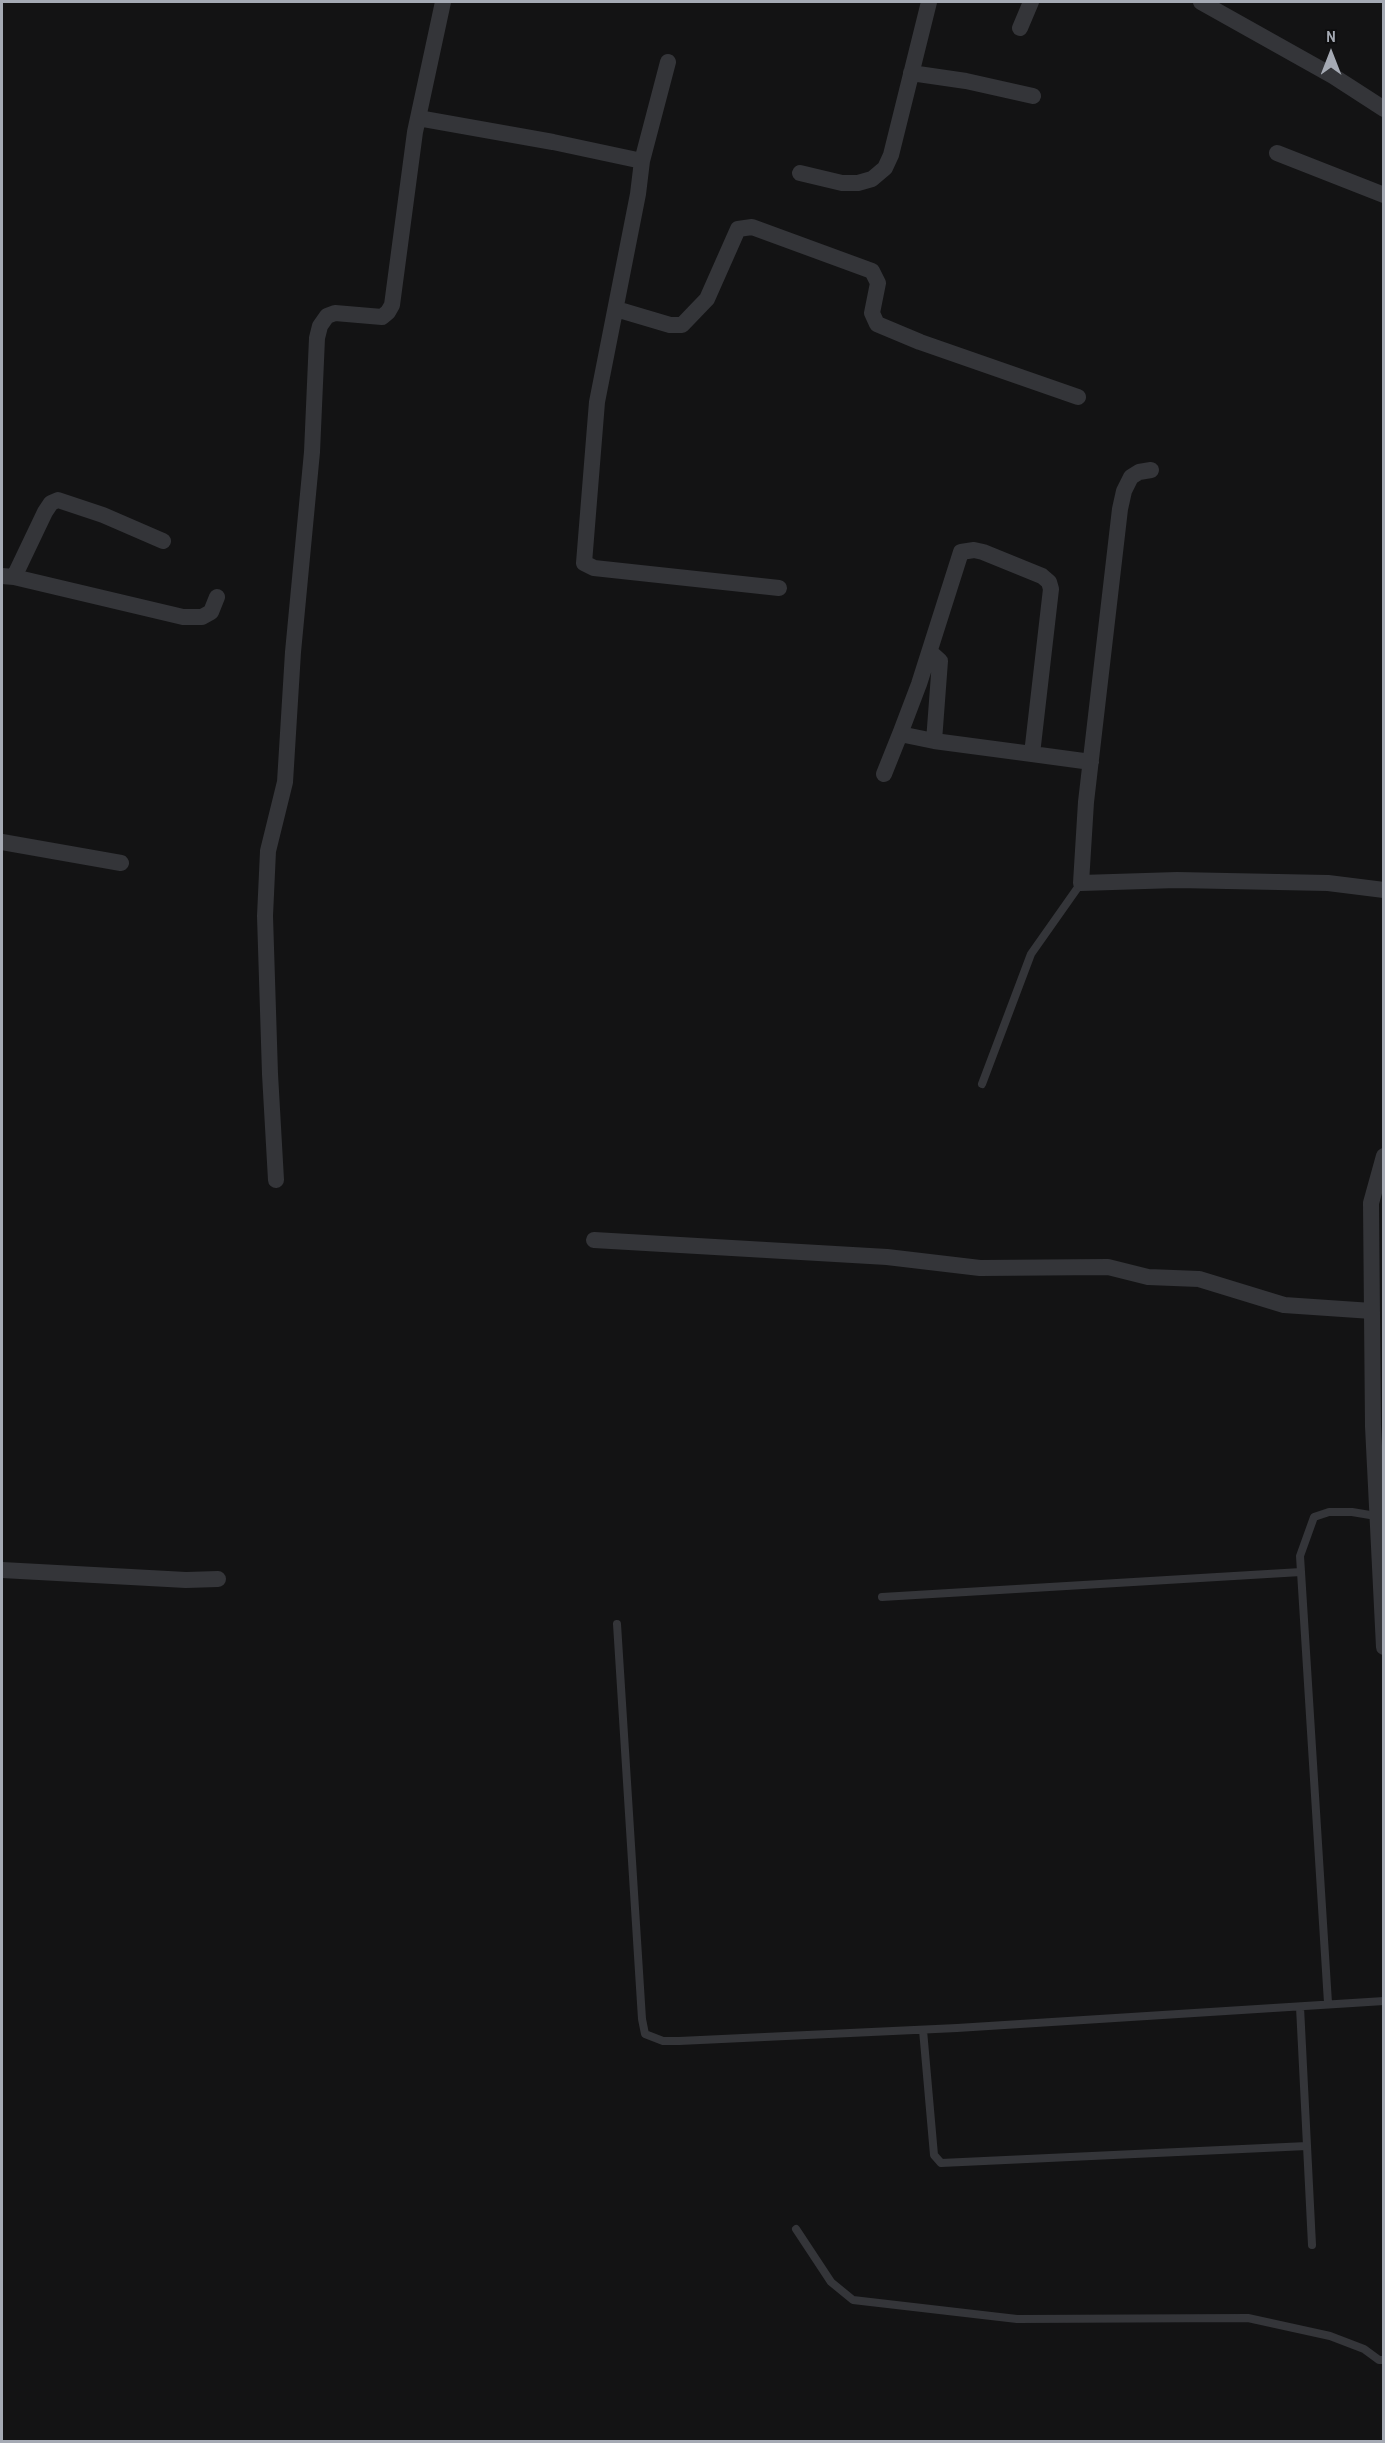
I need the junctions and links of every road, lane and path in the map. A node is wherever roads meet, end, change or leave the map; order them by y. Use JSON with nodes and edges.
{"nodes":[{"id":1,"x":443,"y":2,"type":"edge"},
{"id":2,"x":928,"y":2,"type":"edge"},
{"id":3,"x":1031,"y":2,"type":"edge"},
{"id":4,"x":1201,"y":2,"type":"edge"},
{"id":5,"x":1020,"y":28,"type":"dead end"},
{"id":6,"x":668,"y":62,"type":"dead end"},
{"id":7,"x":911,"y":72,"type":"junction"},
{"id":8,"x":1033,"y":96,"type":"dead end"},
{"id":9,"x":1383,"y":109,"type":"edge"},
{"id":10,"x":418,"y":118,"type":"junction"},
{"id":11,"x":1277,"y":153,"type":"dead end"},
{"id":12,"x":642,"y":161,"type":"junction"},
{"id":13,"x":800,"y":173,"type":"dead end"},
{"id":14,"x":1383,"y":195,"type":"edge"},
{"id":15,"x":616,"y":309,"type":"junction"},
{"id":16,"x":1078,"y":397,"type":"dead end"},
{"id":17,"x":1151,"y":470,"type":"dead end"},
{"id":18,"x":163,"y":541,"type":"dead end"},
{"id":19,"x":8,"y":576,"type":"edge"},
{"id":20,"x":779,"y":588,"type":"dead end"},
{"id":21,"x":217,"y":597,"type":"dead end"},
{"id":22,"x":930,"y":652,"type":"junction"},
{"id":23,"x":900,"y":734,"type":"junction"},
{"id":24,"x":934,"y":741,"type":"junction"},
{"id":25,"x":1032,"y":754,"type":"junction"},
{"id":26,"x":1091,"y":762,"type":"junction"},
{"id":27,"x":884,"y":774,"type":"dead end"},
{"id":28,"x":2,"y":842,"type":"edge"},
{"id":29,"x":122,"y":862,"type":"dead end"},
{"id":30,"x":1081,"y":883,"type":"junction"},
{"id":31,"x":1383,"y":890,"type":"edge"},
{"id":32,"x":982,"y":1084,"type":"dead end"},
{"id":33,"x":1383,"y":1156,"type":"edge"},
{"id":34,"x":276,"y":1180,"type":"dead end"},
{"id":35,"x":594,"y":1240,"type":"dead end"},
{"id":36,"x":1372,"y":1311,"type":"junction"},
{"id":37,"x":1378,"y":1354,"type":"edge"},
{"id":38,"x":1376,"y":1516,"type":"junction"},
{"id":39,"x":2,"y":1570,"type":"edge"},
{"id":40,"x":1301,"y":1572,"type":"junction"},
{"id":41,"x":218,"y":1579,"type":"dead end"},
{"id":42,"x":1382,"y":1591,"type":"edge"},
{"id":43,"x":882,"y":1597,"type":"dead end"},
{"id":44,"x":617,"y":1624,"type":"dead end"},
{"id":45,"x":1383,"y":1647,"type":"edge"},
{"id":46,"x":1383,"y":2001,"type":"edge"},
{"id":47,"x":1328,"y":2003,"type":"junction"},
{"id":48,"x":1300,"y":2007,"type":"junction"},
{"id":49,"x":923,"y":2030,"type":"junction"},
{"id":50,"x":1307,"y":2146,"type":"junction"},
{"id":51,"x":796,"y":2229,"type":"dead end"},
{"id":52,"x":1312,"y":2245,"type":"dead end"},
{"id":53,"x":1383,"y":2360,"type":"edge"}],
"edges":[{"from":1,"to":10,"type":"street"},
{"from":2,"to":7,"type":"street"},
{"from":3,"to":5,"type":"street"},
{"from":4,"to":9,"type":"street"},
{"from":6,"to":12,"type":"street"},
{"from":7,"to":8,"type":"street"},
{"from":7,"to":13,"type":"street"},
{"from":10,"to":12,"type":"street"},
{"from":10,"to":34,"type":"street"},
{"from":11,"to":14,"type":"street"},
{"from":12,"to":15,"type":"street"},
{"from":15,"to":16,"type":"street"},
{"from":15,"to":20,"type":"street"},
{"from":17,"to":26,"type":"street"},
{"from":18,"to":19,"type":"street"},
{"from":19,"to":21,"type":"street"},
{"from":22,"to":23,"type":"street"},
{"from":22,"to":24,"type":"street"},
{"from":22,"to":25,"type":"street"},
{"from":23,"to":24,"type":"street"},
{"from":23,"to":27,"type":"street"},
{"from":24,"to":25,"type":"street"},
{"from":25,"to":26,"type":"street"},
{"from":26,"to":30,"type":"street"},
{"from":28,"to":29,"type":"street"},
{"from":30,"to":31,"type":"street"},
{"from":30,"to":32,"type":"lane"},
{"from":33,"to":36,"type":"street"},
{"from":35,"to":36,"type":"street"},
{"from":36,"to":37,"type":"street"},
{"from":37,"to":38,"type":"street"},
{"from":38,"to":40,"type":"lane"},
{"from":38,"to":42,"type":"street"},
{"from":39,"to":41,"type":"street"},
{"from":40,"to":43,"type":"lane"},
{"from":40,"to":47,"type":"lane"},
{"from":42,"to":45,"type":"street"},
{"from":44,"to":49,"type":"lane"},
{"from":46,"to":47,"type":"lane"},
{"from":47,"to":48,"type":"lane"},
{"from":48,"to":49,"type":"lane"},
{"from":48,"to":50,"type":"lane"},
{"from":49,"to":50,"type":"lane"},
{"from":50,"to":52,"type":"lane"},
{"from":51,"to":53,"type":"lane"}]}
